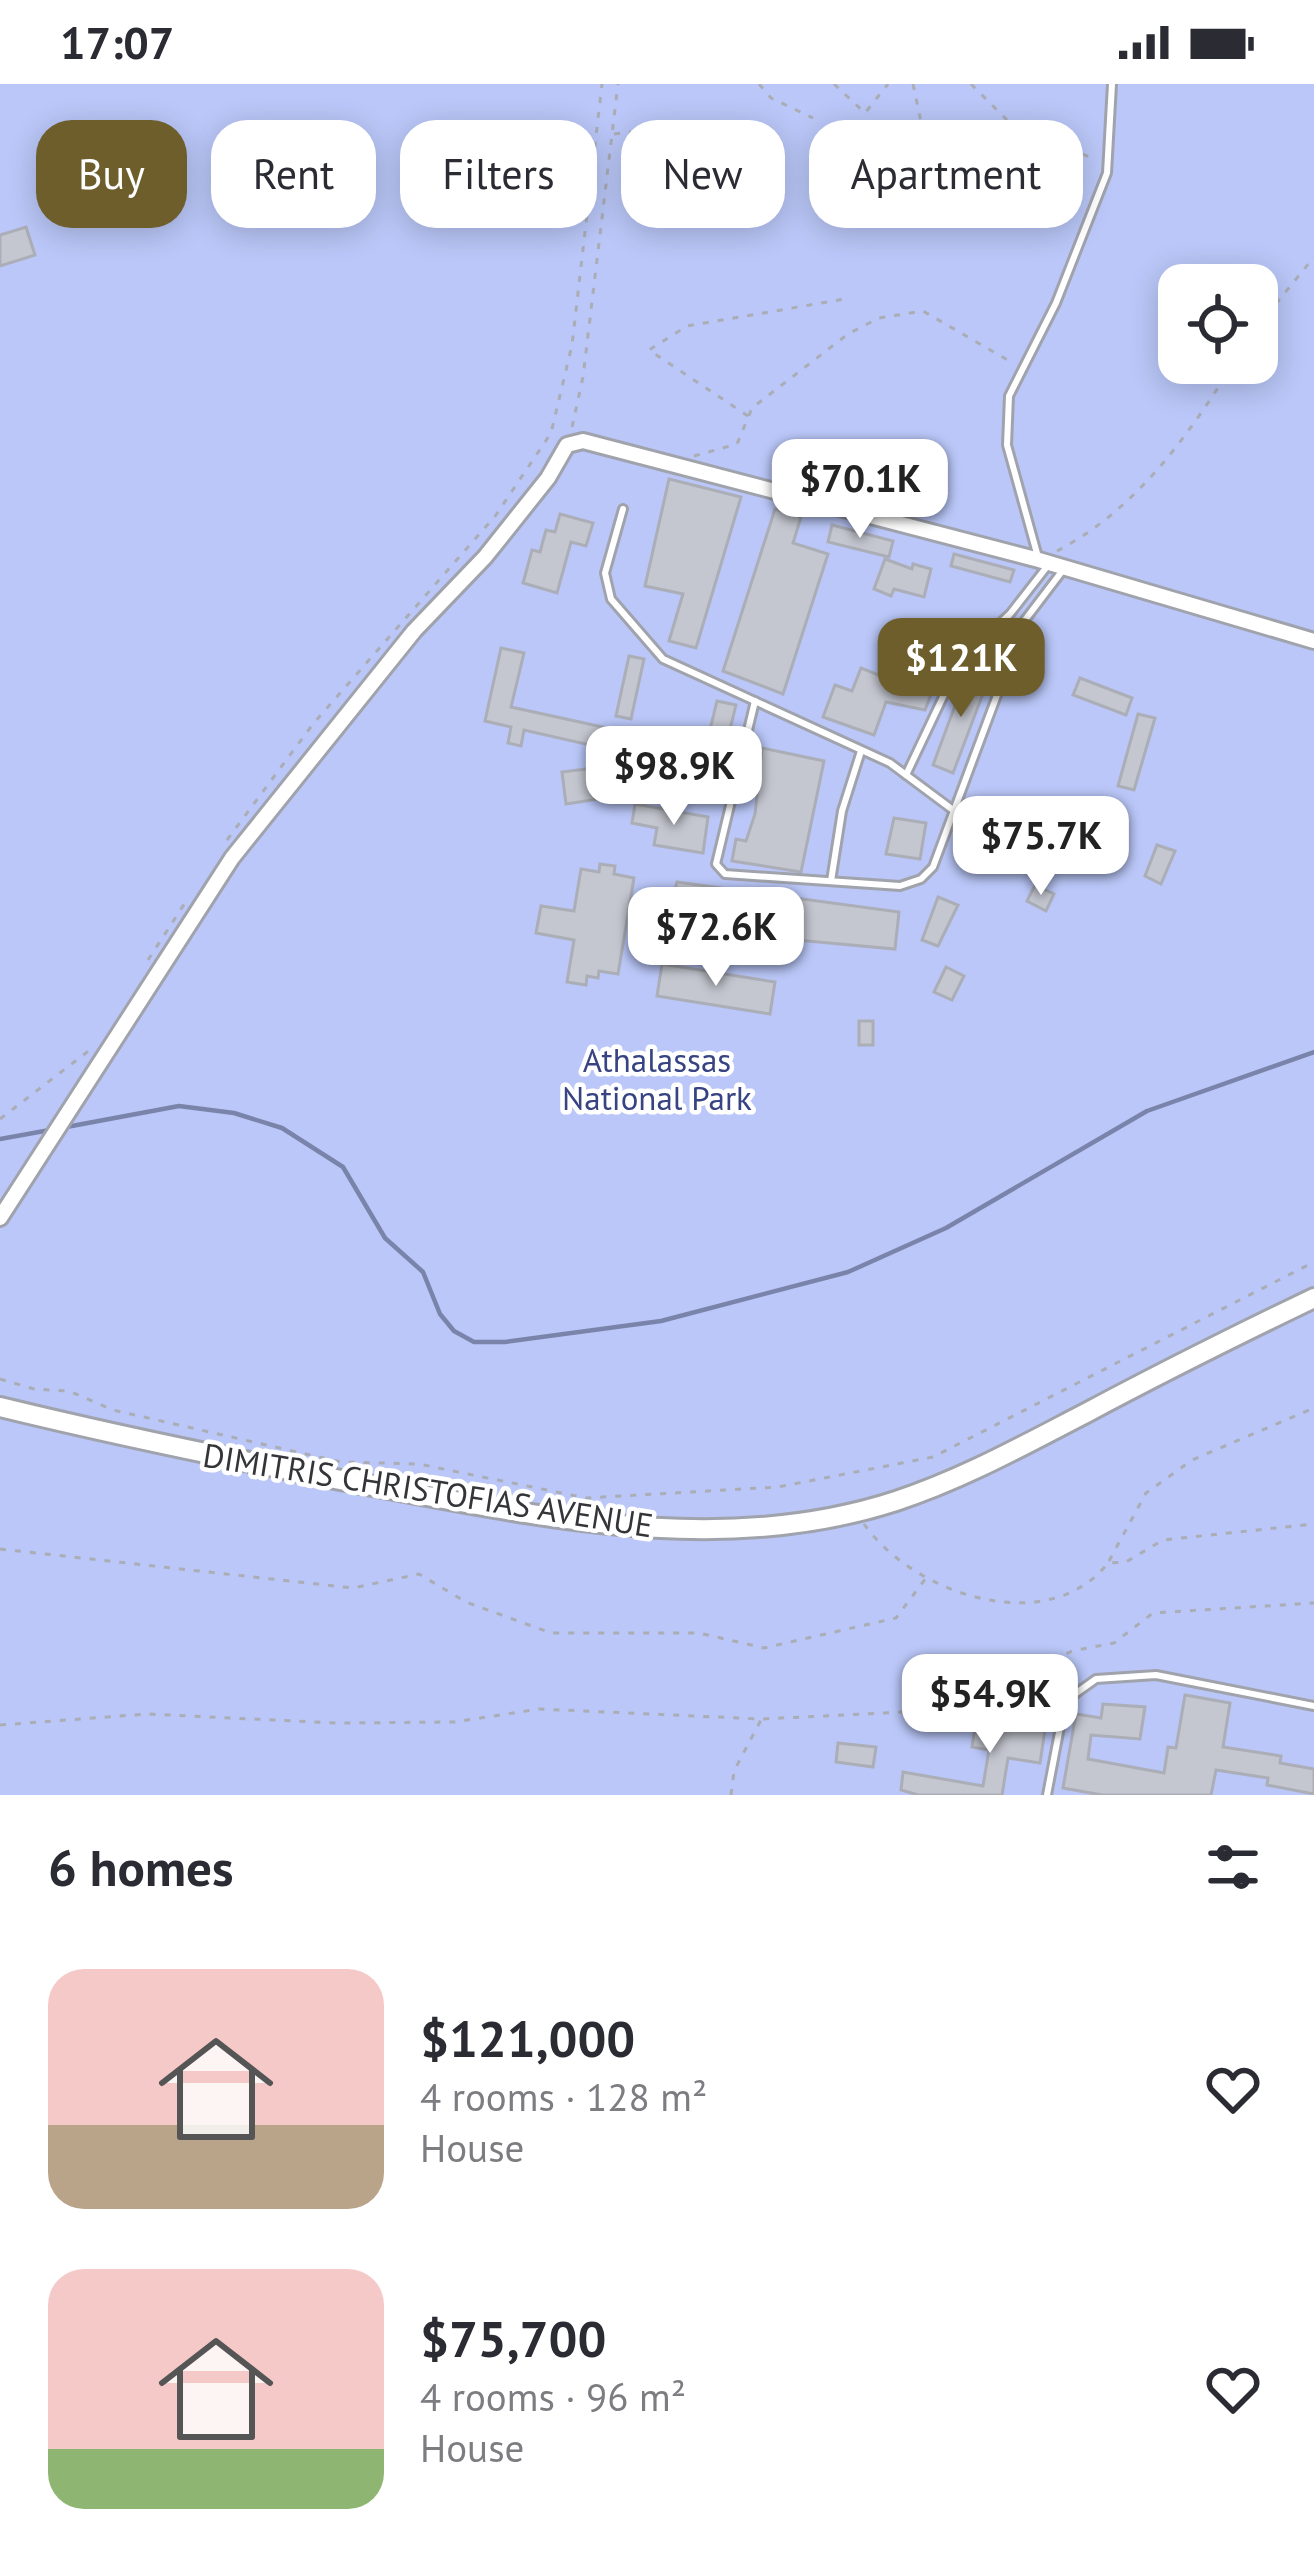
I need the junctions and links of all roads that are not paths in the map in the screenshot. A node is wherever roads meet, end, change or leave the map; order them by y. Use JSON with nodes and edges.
{"nodes":[{"id":1,"x":1112,"y":84,"type":"edge"},
{"id":2,"x":623,"y":509,"type":"dead end"},
{"id":3,"x":1051,"y":564,"type":"junction"},
{"id":4,"x":1010,"y":614,"type":"junction"},
{"id":5,"x":1025,"y":620,"type":"junction"},
{"id":6,"x":1314,"y":641,"type":"edge"},
{"id":7,"x":755,"y":701,"type":"junction"},
{"id":8,"x":861,"y":751,"type":"junction"},
{"id":9,"x":906,"y":775,"type":"junction"},
{"id":10,"x":956,"y":814,"type":"junction"},
{"id":11,"x":831,"y":881,"type":"junction"},
{"id":12,"x":0,"y":1218,"type":"edge"},
{"id":13,"x":1314,"y":1298,"type":"edge"},
{"id":14,"x":0,"y":1407,"type":"edge"},
{"id":15,"x":1314,"y":1706,"type":"edge"},
{"id":16,"x":1047,"y":1795,"type":"edge"}],
"edges":[{"from":1,"to":3,"type":"lane"},
{"from":2,"to":7,"type":"lane"},
{"from":3,"to":4,"type":"lane"},
{"from":3,"to":5,"type":"lane"},
{"from":3,"to":6,"type":"street"},
{"from":3,"to":12,"type":"street"},
{"from":4,"to":5,"type":"lane"},
{"from":4,"to":9,"type":"lane"},
{"from":5,"to":10,"type":"lane"},
{"from":7,"to":8,"type":"lane"},
{"from":7,"to":11,"type":"lane"},
{"from":8,"to":9,"type":"lane"},
{"from":8,"to":11,"type":"lane"},
{"from":9,"to":10,"type":"lane"},
{"from":10,"to":11,"type":"lane"},
{"from":13,"to":14,"type":"main road","name":"DIMITRIS CHRISTOFIAS AVENUE"},
{"from":15,"to":16,"type":"lane"}]}
